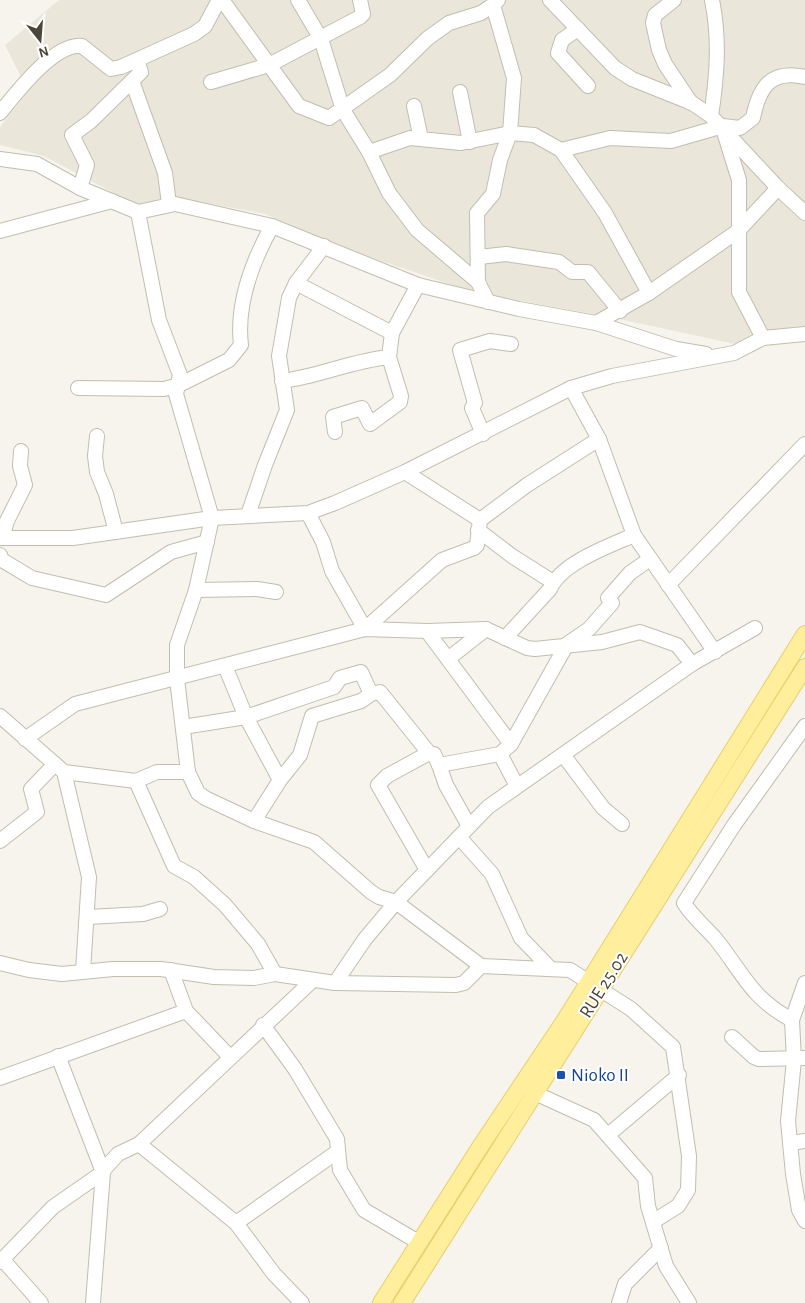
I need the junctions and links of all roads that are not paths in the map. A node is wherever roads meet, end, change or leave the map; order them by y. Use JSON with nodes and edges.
{"nodes":[{"id":1,"x":221,"y":0,"type":"edge"},
{"id":2,"x":298,"y":0,"type":"edge"},
{"id":3,"x":360,"y":0,"type":"edge"},
{"id":4,"x":550,"y":0,"type":"edge"},
{"id":5,"x":673,"y":0,"type":"edge"},
{"id":6,"x":712,"y":0,"type":"edge"},
{"id":7,"x":496,"y":3,"type":"edge"},
{"id":8,"x":578,"y":29,"type":"junction"},
{"id":9,"x":321,"y":39,"type":"junction"},
{"id":10,"x":138,"y":60,"type":"junction"},
{"id":11,"x":269,"y":66,"type":"junction"},
{"id":12,"x":804,"y":76,"type":"edge"},
{"id":13,"x":132,"y":80,"type":"junction"},
{"id":14,"x":211,"y":82,"type":"dead end"},
{"id":15,"x":588,"y":86,"type":"dead end"},
{"id":16,"x":460,"y":92,"type":"dead end"},
{"id":17,"x":692,"y":104,"type":"junction"},
{"id":18,"x":414,"y":106,"type":"dead end"},
{"id":19,"x":343,"y":110,"type":"junction"},
{"id":20,"x":0,"y":113,"type":"edge"},
{"id":21,"x":711,"y":116,"type":"junction"},
{"id":22,"x":723,"y":126,"type":"junction"},
{"id":23,"x":510,"y":133,"type":"junction"},
{"id":24,"x":421,"y":139,"type":"junction"},
{"id":25,"x":470,"y":142,"type":"junction"},
{"id":26,"x":561,"y":150,"type":"junction"},
{"id":27,"x":369,"y":152,"type":"junction"},
{"id":28,"x":0,"y":159,"type":"edge"},
{"id":29,"x":80,"y":188,"type":"junction"},
{"id":30,"x":778,"y":188,"type":"junction"},
{"id":31,"x":112,"y":201,"type":"junction"},
{"id":32,"x":169,"y":204,"type":"junction"},
{"id":33,"x":803,"y":206,"type":"edge"},
{"id":34,"x":138,"y":212,"type":"junction"},
{"id":35,"x":272,"y":226,"type":"junction"},
{"id":36,"x":0,"y":231,"type":"edge"},
{"id":37,"x":738,"y":231,"type":"junction"},
{"id":38,"x":324,"y":246,"type":"junction"},
{"id":39,"x":479,"y":257,"type":"junction"},
{"id":40,"x":478,"y":282,"type":"junction"},
{"id":41,"x":296,"y":283,"type":"junction"},
{"id":42,"x":418,"y":285,"type":"junction"},
{"id":43,"x":649,"y":293,"type":"junction"},
{"id":44,"x":488,"y":302,"type":"junction"},
{"id":45,"x":620,"y":310,"type":"junction"},
{"id":46,"x":596,"y":323,"type":"junction"},
{"id":47,"x":392,"y":334,"type":"junction"},
{"id":48,"x":805,"y":334,"type":"edge"},
{"id":49,"x":763,"y":338,"type":"junction"},
{"id":50,"x":511,"y":344,"type":"dead end"},
{"id":51,"x":716,"y":356,"type":"junction"},
{"id":52,"x":389,"y":357,"type":"junction"},
{"id":53,"x":282,"y":381,"type":"junction"},
{"id":54,"x":179,"y":385,"type":"junction"},
{"id":55,"x":78,"y":388,"type":"dead end"},
{"id":56,"x":571,"y":388,"type":"junction"},
{"id":57,"x":335,"y":432,"type":"dead end"},
{"id":58,"x":483,"y":434,"type":"junction"},
{"id":59,"x":97,"y":436,"type":"dead end"},
{"id":60,"x":599,"y":439,"type":"junction"},
{"id":61,"x":805,"y":444,"type":"edge"},
{"id":62,"x":21,"y":451,"type":"dead end"},
{"id":63,"x":405,"y":472,"type":"junction"},
{"id":64,"x":308,"y":513,"type":"junction"},
{"id":65,"x":248,"y":515,"type":"junction"},
{"id":66,"x":212,"y":518,"type":"junction"},
{"id":67,"x":479,"y":525,"type":"junction"},
{"id":68,"x":116,"y":532,"type":"junction"},
{"id":69,"x":634,"y":535,"type":"junction"},
{"id":70,"x":1,"y":538,"type":"edge"},
{"id":71,"x":207,"y":542,"type":"junction"},
{"id":72,"x":0,"y":555,"type":"edge"},
{"id":73,"x":650,"y":559,"type":"junction"},
{"id":74,"x":553,"y":582,"type":"junction"},
{"id":75,"x":668,"y":585,"type":"junction"},
{"id":76,"x":196,"y":590,"type":"junction"},
{"id":77,"x":276,"y":592,"type":"dead end"},
{"id":78,"x":755,"y":628,"type":"dead end"},
{"id":79,"x":365,"y":629,"type":"junction"},
{"id":80,"x":486,"y":629,"type":"junction"},
{"id":81,"x":427,"y":631,"type":"junction"},
{"id":82,"x":805,"y":634,"type":"edge"},
{"id":83,"x":504,"y":638,"type":"junction"},
{"id":84,"x":567,"y":644,"type":"junction"},
{"id":85,"x":715,"y":652,"type":"junction"},
{"id":86,"x":448,"y":659,"type":"junction"},
{"id":87,"x":692,"y":664,"type":"junction"},
{"id":88,"x":225,"y":666,"type":"junction"},
{"id":89,"x":805,"y":667,"type":"edge"},
{"id":90,"x":177,"y":679,"type":"junction"},
{"id":91,"x":371,"y":694,"type":"junction"},
{"id":92,"x":0,"y":716,"type":"edge"},
{"id":93,"x":246,"y":717,"type":"junction"},
{"id":94,"x":805,"y":726,"type":"edge"},
{"id":95,"x":183,"y":727,"type":"junction"},
{"id":96,"x":25,"y":739,"type":"junction"},
{"id":97,"x":510,"y":744,"type":"junction"},
{"id":98,"x":429,"y":753,"type":"junction"},
{"id":99,"x":500,"y":754,"type":"junction"},
{"id":100,"x":564,"y":756,"type":"junction"},
{"id":101,"x":439,"y":765,"type":"junction"},
{"id":102,"x":59,"y":768,"type":"junction"},
{"id":103,"x":188,"y":772,"type":"junction"},
{"id":104,"x":280,"y":780,"type":"junction"},
{"id":105,"x":136,"y":781,"type":"junction"},
{"id":106,"x":517,"y":786,"type":"junction"},
{"id":107,"x":254,"y":821,"type":"junction"},
{"id":108,"x":622,"y":824,"type":"dead end"},
{"id":109,"x":468,"y":826,"type":"junction"},
{"id":110,"x":459,"y":837,"type":"junction"},
{"id":111,"x":0,"y":841,"type":"edge"},
{"id":112,"x":427,"y":870,"type":"junction"},
{"id":113,"x":396,"y":902,"type":"junction"},
{"id":114,"x":160,"y":909,"type":"dead end"},
{"id":115,"x":88,"y":917,"type":"junction"},
{"id":116,"x":0,"y":963,"type":"edge"},
{"id":117,"x":481,"y":966,"type":"junction"},
{"id":118,"x":551,"y":969,"type":"junction"},
{"id":119,"x":171,"y":970,"type":"junction"},
{"id":120,"x":83,"y":971,"type":"junction"},
{"id":121,"x":275,"y":974,"type":"junction"},
{"id":122,"x":312,"y":981,"type":"junction"},
{"id":123,"x":335,"y":983,"type":"junction"},
{"id":124,"x":805,"y":983,"type":"edge"},
{"id":125,"x":595,"y":986,"type":"junction"},
{"id":126,"x":186,"y":1011,"type":"junction"},
{"id":127,"x":792,"y":1020,"type":"junction"},
{"id":128,"x":263,"y":1025,"type":"junction"},
{"id":129,"x":732,"y":1036,"type":"dead end"},
{"id":130,"x":58,"y":1056,"type":"junction"},
{"id":131,"x":230,"y":1057,"type":"junction"},
{"id":132,"x":799,"y":1059,"type":"edge"},
{"id":133,"x":679,"y":1076,"type":"junction"},
{"id":134,"x":0,"y":1078,"type":"edge"},
{"id":135,"x":536,"y":1094,"type":"junction"},
{"id":136,"x":608,"y":1136,"type":"junction"},
{"id":137,"x":805,"y":1141,"type":"edge"},
{"id":138,"x":790,"y":1143,"type":"junction"},
{"id":139,"x":138,"y":1144,"type":"junction"},
{"id":140,"x":336,"y":1152,"type":"junction"},
{"id":141,"x":102,"y":1172,"type":"junction"},
{"id":142,"x":654,"y":1221,"type":"junction"},
{"id":143,"x":805,"y":1221,"type":"edge"},
{"id":144,"x":236,"y":1223,"type":"junction"},
{"id":145,"x":420,"y":1243,"type":"junction"},
{"id":146,"x":661,"y":1248,"type":"junction"},
{"id":147,"x":1,"y":1261,"type":"edge"},
{"id":148,"x":41,"y":1303,"type":"edge"},
{"id":149,"x":93,"y":1303,"type":"edge"},
{"id":150,"x":302,"y":1303,"type":"edge"},
{"id":151,"x":381,"y":1303,"type":"edge"},
{"id":152,"x":402,"y":1303,"type":"edge"},
{"id":153,"x":619,"y":1303,"type":"edge"},
{"id":154,"x":689,"y":1303,"type":"edge"}],
"edges":[{"from":1,"to":10,"type":"street"},
{"from":1,"to":11,"type":"street"},
{"from":2,"to":9,"type":"street"},
{"from":3,"to":9,"type":"street"},
{"from":4,"to":8,"type":"street"},
{"from":5,"to":17,"type":"street"},
{"from":6,"to":21,"type":"street"},
{"from":7,"to":19,"type":"street"},
{"from":7,"to":23,"type":"street"},
{"from":8,"to":15,"type":"street"},
{"from":8,"to":17,"type":"street"},
{"from":9,"to":11,"type":"street"},
{"from":9,"to":19,"type":"street"},
{"from":10,"to":13,"type":"street"},
{"from":10,"to":20,"type":"street"},
{"from":11,"to":14,"type":"street"},
{"from":11,"to":19,"type":"street"},
{"from":12,"to":22,"type":"street"},
{"from":13,"to":29,"type":"street"},
{"from":13,"to":32,"type":"street"},
{"from":16,"to":25,"type":"street"},
{"from":17,"to":21,"type":"street"},
{"from":18,"to":24,"type":"street"},
{"from":19,"to":27,"type":"street"},
{"from":21,"to":22,"type":"street"},
{"from":22,"to":26,"type":"street"},
{"from":22,"to":30,"type":"street"},
{"from":22,"to":37,"type":"street"},
{"from":23,"to":25,"type":"street"},
{"from":23,"to":26,"type":"street"},
{"from":23,"to":39,"type":"street"},
{"from":24,"to":25,"type":"street"},
{"from":24,"to":27,"type":"street"},
{"from":26,"to":43,"type":"street"},
{"from":27,"to":40,"type":"street"},
{"from":28,"to":29,"type":"street"},
{"from":29,"to":31,"type":"street"},
{"from":30,"to":33,"type":"street"},
{"from":30,"to":37,"type":"street"},
{"from":31,"to":34,"type":"street"},
{"from":31,"to":36,"type":"street"},
{"from":32,"to":34,"type":"street"},
{"from":32,"to":35,"type":"street"},
{"from":34,"to":54,"type":"street"},
{"from":35,"to":38,"type":"street"},
{"from":35,"to":54,"type":"street"},
{"from":37,"to":43,"type":"street"},
{"from":37,"to":49,"type":"street"},
{"from":38,"to":41,"type":"street"},
{"from":38,"to":42,"type":"street"},
{"from":39,"to":40,"type":"street"},
{"from":39,"to":45,"type":"street"},
{"from":40,"to":44,"type":"street"},
{"from":41,"to":47,"type":"street"},
{"from":41,"to":53,"type":"street"},
{"from":42,"to":44,"type":"street"},
{"from":42,"to":47,"type":"street"},
{"from":43,"to":45,"type":"street"},
{"from":44,"to":46,"type":"street"},
{"from":45,"to":46,"type":"street"},
{"from":46,"to":51,"type":"street"},
{"from":47,"to":52,"type":"street"},
{"from":48,"to":49,"type":"street"},
{"from":49,"to":51,"type":"street"},
{"from":50,"to":58,"type":"street"},
{"from":51,"to":56,"type":"street"},
{"from":52,"to":53,"type":"street"},
{"from":52,"to":57,"type":"street"},
{"from":53,"to":65,"type":"street"},
{"from":54,"to":55,"type":"street"},
{"from":54,"to":66,"type":"street"},
{"from":56,"to":58,"type":"street"},
{"from":56,"to":60,"type":"street"},
{"from":58,"to":63,"type":"street"},
{"from":59,"to":68,"type":"street"},
{"from":60,"to":67,"type":"street"},
{"from":60,"to":69,"type":"street"},
{"from":61,"to":75,"type":"street"},
{"from":62,"to":70,"type":"street"},
{"from":63,"to":64,"type":"street"},
{"from":63,"to":67,"type":"street"},
{"from":64,"to":65,"type":"street"},
{"from":64,"to":79,"type":"street"},
{"from":65,"to":66,"type":"street"},
{"from":66,"to":68,"type":"street"},
{"from":66,"to":71,"type":"street"},
{"from":67,"to":74,"type":"street"},
{"from":67,"to":79,"type":"street"},
{"from":68,"to":70,"type":"street"},
{"from":69,"to":73,"type":"street"},
{"from":69,"to":74,"type":"street"},
{"from":71,"to":72,"type":"street"},
{"from":71,"to":76,"type":"street"},
{"from":73,"to":75,"type":"street"},
{"from":73,"to":84,"type":"street"},
{"from":74,"to":83,"type":"street"},
{"from":75,"to":85,"type":"street"},
{"from":76,"to":77,"type":"street"},
{"from":76,"to":90,"type":"street"},
{"from":78,"to":85,"type":"street"},
{"from":79,"to":81,"type":"street"},
{"from":79,"to":88,"type":"street"},
{"from":80,"to":81,"type":"street"},
{"from":80,"to":83,"type":"street"},
{"from":80,"to":86,"type":"street"},
{"from":81,"to":86,"type":"street"},
{"from":82,"to":125,"type":"main road"},
{"from":83,"to":84,"type":"street"},
{"from":84,"to":87,"type":"street"},
{"from":84,"to":97,"type":"street"},
{"from":85,"to":87,"type":"street"},
{"from":86,"to":97,"type":"street"},
{"from":87,"to":100,"type":"street"},
{"from":88,"to":90,"type":"street"},
{"from":88,"to":93,"type":"street"},
{"from":89,"to":125,"type":"main road","name":"RUE 25.02"},
{"from":90,"to":95,"type":"street"},
{"from":90,"to":96,"type":"street"},
{"from":91,"to":93,"type":"street"},
{"from":91,"to":98,"type":"street"},
{"from":91,"to":104,"type":"street"},
{"from":92,"to":96,"type":"street"},
{"from":93,"to":95,"type":"street"},
{"from":93,"to":104,"type":"street"},
{"from":94,"to":127,"type":"street"},
{"from":95,"to":103,"type":"street"},
{"from":96,"to":102,"type":"street"},
{"from":97,"to":99,"type":"street"},
{"from":98,"to":101,"type":"street"},
{"from":98,"to":112,"type":"street"},
{"from":99,"to":101,"type":"street"},
{"from":99,"to":106,"type":"street"},
{"from":100,"to":106,"type":"street"},
{"from":100,"to":108,"type":"street"},
{"from":101,"to":109,"type":"street"},
{"from":102,"to":105,"type":"street"},
{"from":102,"to":111,"type":"street"},
{"from":102,"to":115,"type":"street"},
{"from":103,"to":105,"type":"street"},
{"from":103,"to":107,"type":"street"},
{"from":104,"to":107,"type":"street"},
{"from":105,"to":121,"type":"street"},
{"from":106,"to":109,"type":"street"},
{"from":107,"to":113,"type":"street"},
{"from":109,"to":110,"type":"street"},
{"from":110,"to":112,"type":"street"},
{"from":110,"to":118,"type":"street"},
{"from":112,"to":113,"type":"street"},
{"from":113,"to":117,"type":"street"},
{"from":113,"to":123,"type":"street"},
{"from":114,"to":115,"type":"street"},
{"from":115,"to":120,"type":"street"},
{"from":116,"to":120,"type":"street"},
{"from":117,"to":118,"type":"street"},
{"from":117,"to":123,"type":"street"},
{"from":118,"to":125,"type":"street"},
{"from":119,"to":120,"type":"street"},
{"from":119,"to":121,"type":"street"},
{"from":119,"to":126,"type":"street"},
{"from":121,"to":122,"type":"street"},
{"from":122,"to":123,"type":"street"},
{"from":122,"to":128,"type":"street"},
{"from":124,"to":127,"type":"street"},
{"from":125,"to":133,"type":"street"},
{"from":125,"to":135,"type":"main road","name":"RUE 25.02"},
{"from":125,"to":145,"type":"main road"},
{"from":126,"to":130,"type":"street"},
{"from":126,"to":131,"type":"street"},
{"from":127,"to":132,"type":"street"},
{"from":128,"to":131,"type":"street"},
{"from":128,"to":140,"type":"street"},
{"from":129,"to":132,"type":"street"},
{"from":130,"to":134,"type":"street"},
{"from":130,"to":141,"type":"street"},
{"from":131,"to":139,"type":"street"},
{"from":132,"to":138,"type":"street"},
{"from":133,"to":136,"type":"street"},
{"from":133,"to":142,"type":"street"},
{"from":135,"to":136,"type":"street"},
{"from":135,"to":152,"type":"main road","name":"RUE 25.02"},
{"from":136,"to":142,"type":"street"},
{"from":137,"to":138,"type":"street"},
{"from":138,"to":143,"type":"street"},
{"from":139,"to":141,"type":"street"},
{"from":139,"to":144,"type":"street"},
{"from":140,"to":144,"type":"street"},
{"from":140,"to":145,"type":"street"},
{"from":141,"to":147,"type":"street"},
{"from":141,"to":149,"type":"street"},
{"from":142,"to":146,"type":"street"},
{"from":144,"to":150,"type":"street"},
{"from":145,"to":151,"type":"main road"},
{"from":146,"to":153,"type":"street"},
{"from":146,"to":154,"type":"street"},
{"from":147,"to":148,"type":"street"}]}
